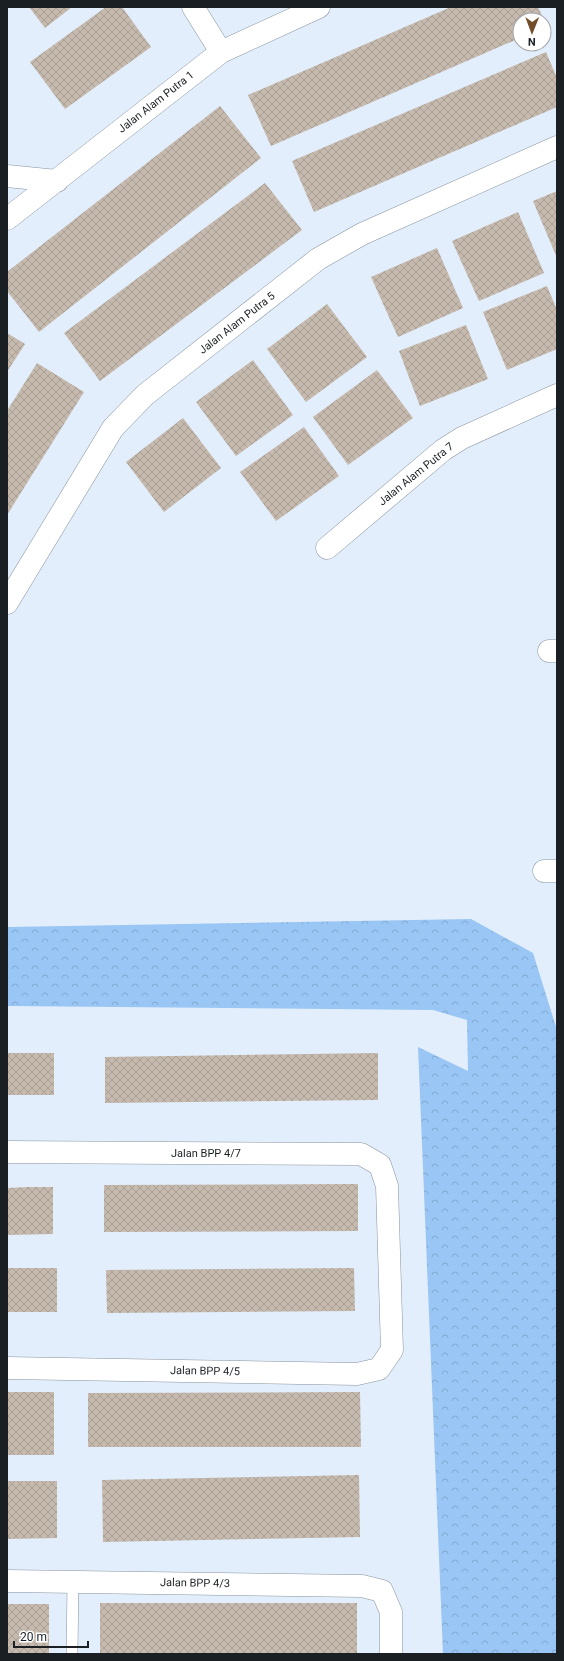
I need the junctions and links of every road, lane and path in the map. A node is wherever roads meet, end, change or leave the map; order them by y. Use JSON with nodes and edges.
{"nodes":[{"id":1,"x":193,"y":7,"type":"edge"},
{"id":2,"x":319,"y":7,"type":"edge"},
{"id":3,"x":221,"y":52,"type":"junction"},
{"id":4,"x":557,"y":146,"type":"edge"},
{"id":5,"x":7,"y":176,"type":"edge"},
{"id":6,"x":57,"y":181,"type":"junction"},
{"id":7,"x":7,"y":219,"type":"edge"},
{"id":8,"x":557,"y":395,"type":"edge"},
{"id":9,"x":327,"y":548,"type":"dead end"},
{"id":10,"x":7,"y":603,"type":"edge"},
{"id":11,"x":7,"y":1152,"type":"edge"},
{"id":12,"x":392,"y":1350,"type":"joint"},
{"id":13,"x":7,"y":1368,"type":"edge"},
{"id":14,"x":7,"y":1580,"type":"edge"},
{"id":15,"x":73,"y":1582,"type":"junction"},
{"id":16,"x":72,"y":1654,"type":"edge"},
{"id":17,"x":392,"y":1654,"type":"edge"}],
"edges":[{"from":1,"to":3,"type":"street"},
{"from":2,"to":3,"type":"street","name":"Jalan Alam Putra 1"},
{"from":3,"to":6,"type":"street","name":"Jalan Alam Putra 1"},
{"from":4,"to":10,"type":"street","name":"Jalan Alam Putra 5"},
{"from":5,"to":6,"type":"street"},
{"from":6,"to":7,"type":"street","name":"Jalan Alam Putra 1"},
{"from":8,"to":9,"type":"street","name":"Jalan Alam Putra 7"},
{"from":11,"to":12,"type":"street","name":"Jalan BPP 4/7"},
{"from":12,"to":13,"type":"street","name":"Jalan BPP 4/5"},
{"from":14,"to":15,"type":"street","name":"Jalan BPP 4/3"},
{"from":15,"to":16,"type":"lane"},
{"from":15,"to":17,"type":"street","name":"Jalan BPP 4/3"}]}
